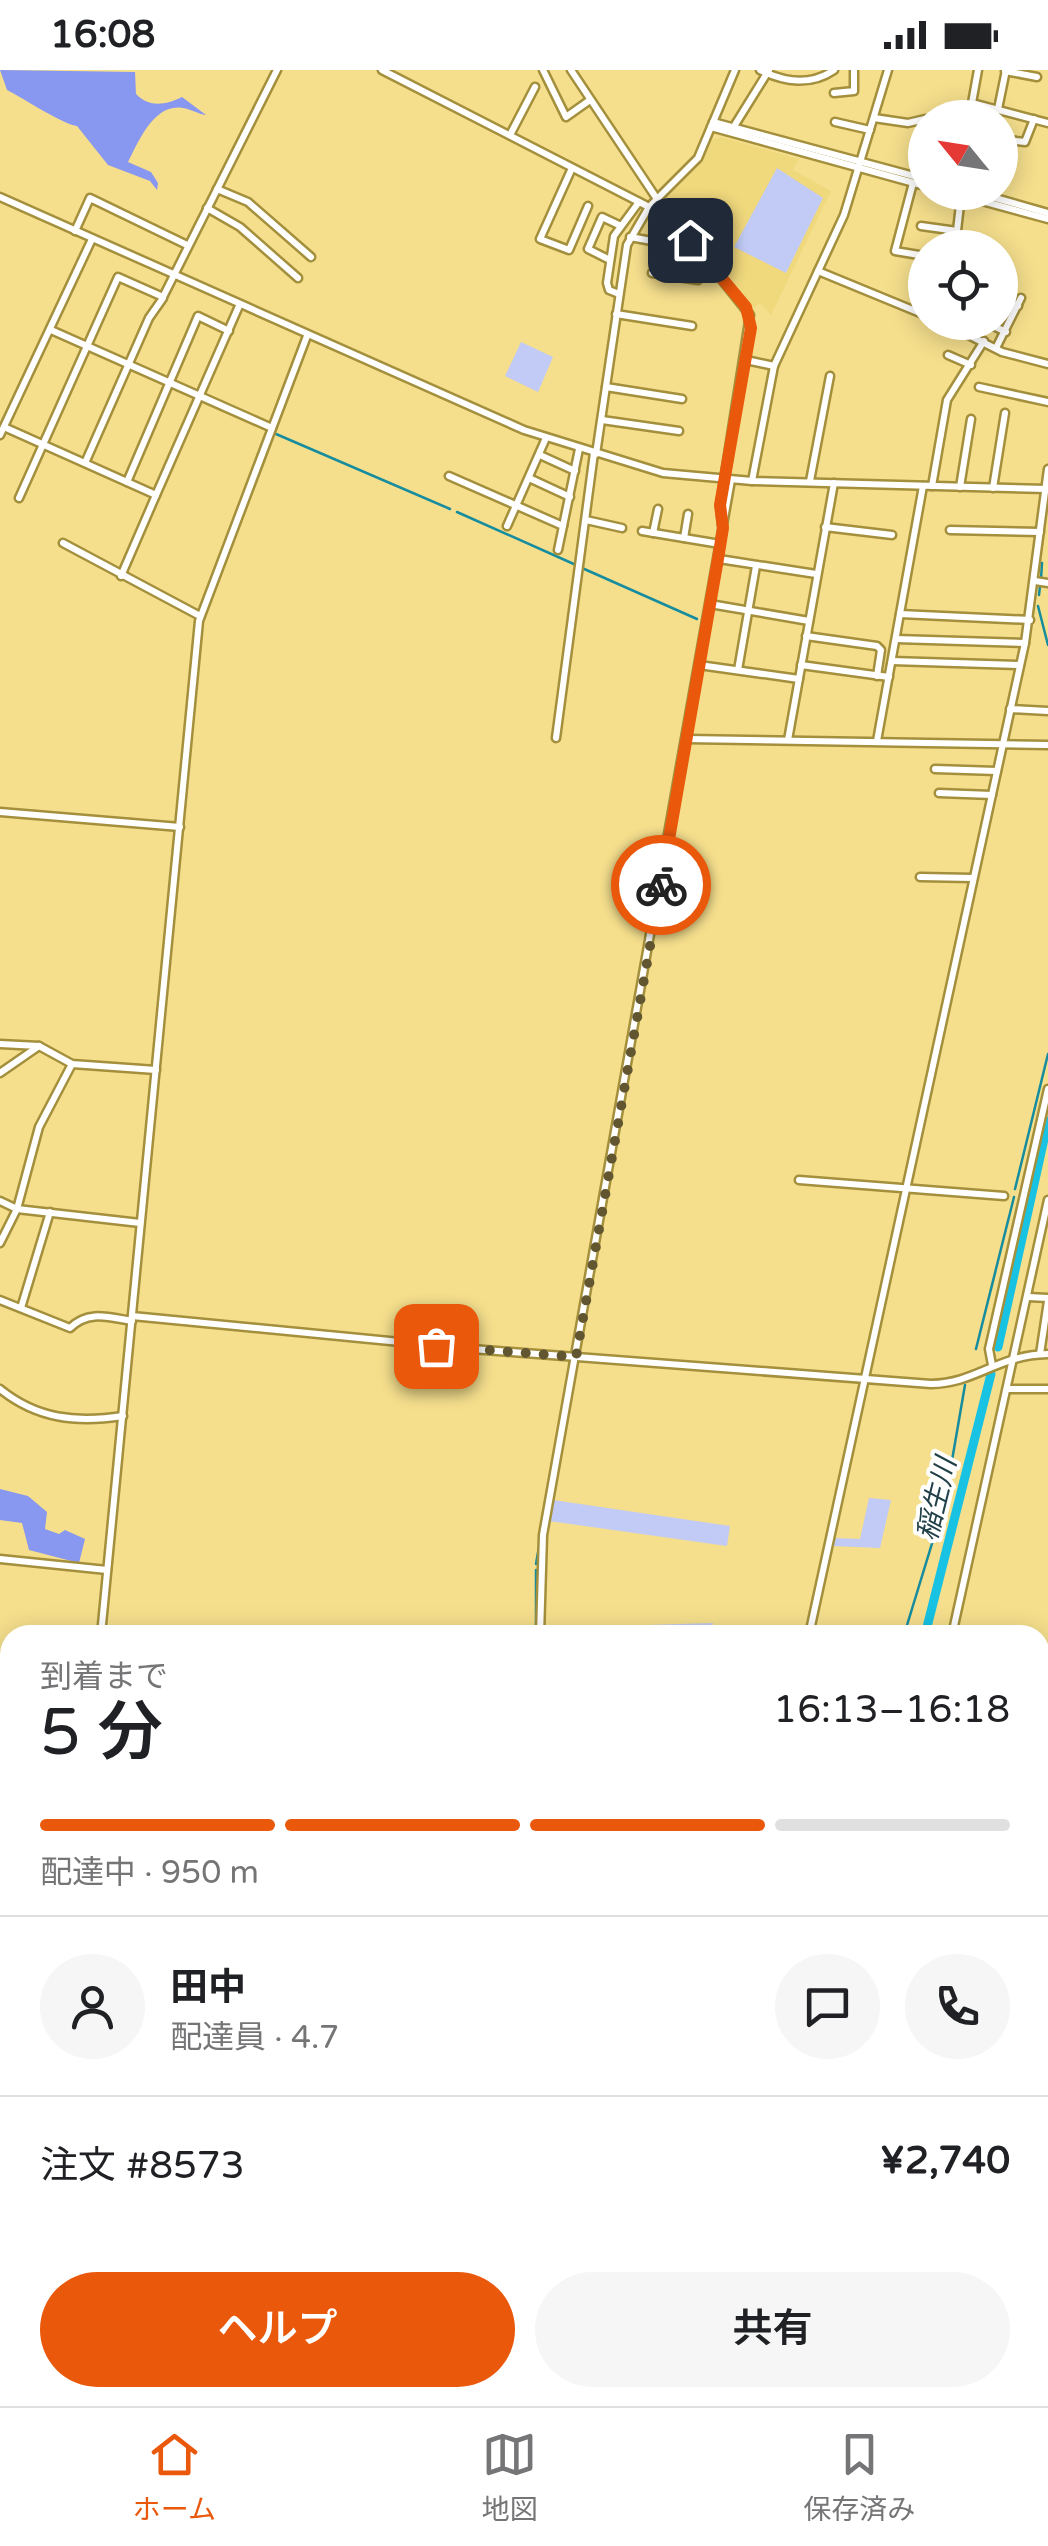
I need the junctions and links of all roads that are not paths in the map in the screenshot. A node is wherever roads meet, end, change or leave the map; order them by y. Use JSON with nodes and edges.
{"nodes":[{"id":1,"x":277,"y":70,"type":"edge"},
{"id":2,"x":382,"y":70,"type":"edge"},
{"id":3,"x":542,"y":70,"type":"edge"},
{"id":4,"x":570,"y":70,"type":"edge"},
{"id":5,"x":735,"y":70,"type":"edge"},
{"id":6,"x":834,"y":70,"type":"edge"},
{"id":7,"x":854,"y":70,"type":"edge"},
{"id":8,"x":888,"y":70,"type":"edge"},
{"id":9,"x":978,"y":70,"type":"edge"},
{"id":10,"x":765,"y":71,"type":"edge"},
{"id":11,"x":1006,"y":71,"type":"edge"},
{"id":12,"x":1037,"y":77,"type":"dead end"},
{"id":13,"x":535,"y":88,"type":"dead end"},
{"id":14,"x":834,"y":92,"type":"dead end"},
{"id":15,"x":590,"y":100,"type":"junction"},
{"id":16,"x":973,"y":100,"type":"edge"},
{"id":17,"x":1000,"y":100,"type":"edge"},
{"id":18,"x":1018,"y":115,"type":"edge"},
{"id":19,"x":874,"y":118,"type":"junction"},
{"id":20,"x":1034,"y":119,"type":"junction"},
{"id":21,"x":835,"y":122,"type":"dead end"},
{"id":22,"x":908,"y":123,"type":"edge"},
{"id":23,"x":1048,"y":123,"type":"edge"},
{"id":24,"x":712,"y":125,"type":"junction"},
{"id":25,"x":732,"y":128,"type":"junction"},
{"id":26,"x":870,"y":130,"type":"junction"},
{"id":27,"x":510,"y":135,"type":"junction"},
{"id":28,"x":1018,"y":141,"type":"edge"},
{"id":29,"x":860,"y":165,"type":"junction"},
{"id":30,"x":572,"y":168,"type":"junction"},
{"id":31,"x":908,"y":178,"type":"edge"},
{"id":32,"x":908,"y":181,"type":"edge"},
{"id":33,"x":217,"y":189,"type":"junction"},
{"id":34,"x":0,"y":197,"type":"edge"},
{"id":35,"x":656,"y":200,"type":"junction"},
{"id":36,"x":908,"y":201,"type":"edge"},
{"id":37,"x":639,"y":202,"type":"junction"},
{"id":38,"x":588,"y":206,"type":"dead end"},
{"id":39,"x":1018,"y":206,"type":"edge"},
{"id":40,"x":649,"y":207,"type":"junction"},
{"id":41,"x":207,"y":208,"type":"junction"},
{"id":42,"x":1018,"y":209,"type":"edge"},
{"id":43,"x":1048,"y":216,"type":"edge"},
{"id":44,"x":621,"y":226,"type":"junction"},
{"id":45,"x":921,"y":226,"type":"dead end"},
{"id":46,"x":949,"y":230,"type":"edge"},
{"id":47,"x":75,"y":231,"type":"junction"},
{"id":48,"x":630,"y":237,"type":"junction"},
{"id":49,"x":92,"y":239,"type":"junction"},
{"id":50,"x":690,"y":240,"type":"junction"},
{"id":51,"x":187,"y":245,"type":"junction"},
{"id":52,"x":908,"y":253,"type":"edge"},
{"id":53,"x":702,"y":254,"type":"junction"},
{"id":54,"x":311,"y":257,"type":"dead end"},
{"id":55,"x":610,"y":260,"type":"junction"},
{"id":56,"x":818,"y":271,"type":"junction"},
{"id":57,"x":652,"y":272,"type":"dead end"},
{"id":58,"x":172,"y":275,"type":"junction"},
{"id":59,"x":298,"y":278,"type":"dead end"},
{"id":60,"x":620,"y":294,"type":"junction"},
{"id":61,"x":163,"y":298,"type":"junction"},
{"id":62,"x":240,"y":306,"type":"junction"},
{"id":63,"x":908,"y":308,"type":"edge"},
{"id":64,"x":616,"y":314,"type":"junction"},
{"id":65,"x":692,"y":326,"type":"dead end"},
{"id":66,"x":51,"y":330,"type":"junction"},
{"id":67,"x":228,"y":331,"type":"junction"},
{"id":68,"x":308,"y":336,"type":"junction"},
{"id":69,"x":1001,"y":340,"type":"edge"},
{"id":70,"x":984,"y":341,"type":"joint"},
{"id":71,"x":87,"y":346,"type":"junction"},
{"id":72,"x":996,"y":348,"type":"junction"},
{"id":73,"x":948,"y":355,"type":"dead end"},
{"id":74,"x":746,"y":360,"type":"junction"},
{"id":75,"x":129,"y":364,"type":"junction"},
{"id":76,"x":1048,"y":364,"type":"edge"},
{"id":77,"x":971,"y":365,"type":"junction"},
{"id":78,"x":774,"y":366,"type":"junction"},
{"id":79,"x":830,"y":376,"type":"dead end"},
{"id":80,"x":170,"y":383,"type":"junction"},
{"id":81,"x":979,"y":387,"type":"dead end"},
{"id":82,"x":606,"y":388,"type":"junction"},
{"id":83,"x":200,"y":396,"type":"junction"},
{"id":84,"x":682,"y":399,"type":"dead end"},
{"id":85,"x":1048,"y":402,"type":"edge"},
{"id":86,"x":1005,"y":413,"type":"dead end"},
{"id":87,"x":971,"y":419,"type":"dead end"},
{"id":88,"x":602,"y":420,"type":"junction"},
{"id":89,"x":272,"y":428,"type":"junction"},
{"id":90,"x":2,"y":431,"type":"edge"},
{"id":91,"x":679,"y":432,"type":"dead end"},
{"id":92,"x":546,"y":438,"type":"junction"},
{"id":93,"x":44,"y":445,"type":"junction"},
{"id":94,"x":579,"y":449,"type":"junction"},
{"id":95,"x":595,"y":454,"type":"junction"},
{"id":96,"x":539,"y":455,"type":"junction"},
{"id":97,"x":84,"y":463,"type":"junction"},
{"id":98,"x":1048,"y":469,"type":"edge"},
{"id":99,"x":575,"y":472,"type":"junction"},
{"id":100,"x":449,"y":476,"type":"dead end"},
{"id":101,"x":529,"y":478,"type":"junction"},
{"id":102,"x":728,"y":480,"type":"junction"},
{"id":103,"x":752,"y":481,"type":"junction"},
{"id":104,"x":127,"y":482,"type":"junction"},
{"id":105,"x":810,"y":482,"type":"junction"},
{"id":106,"x":834,"y":482,"type":"junction"},
{"id":107,"x":928,"y":486,"type":"junction"},
{"id":108,"x":960,"y":487,"type":"junction"},
{"id":109,"x":993,"y":488,"type":"junction"},
{"id":110,"x":1047,"y":489,"type":"edge"},
{"id":111,"x":156,"y":495,"type":"junction"},
{"id":112,"x":570,"y":497,"type":"junction"},
{"id":113,"x":19,"y":498,"type":"dead end"},
{"id":114,"x":517,"y":506,"type":"junction"},
{"id":115,"x":658,"y":510,"type":"dead end"},
{"id":116,"x":688,"y":514,"type":"dead end"},
{"id":117,"x":586,"y":520,"type":"junction"},
{"id":118,"x":507,"y":526,"type":"dead end"},
{"id":119,"x":563,"y":526,"type":"junction"},
{"id":120,"x":825,"y":527,"type":"junction"},
{"id":121,"x":622,"y":528,"type":"dead end"},
{"id":122,"x":642,"y":530,"type":"dead end"},
{"id":123,"x":950,"y":530,"type":"dead end"},
{"id":124,"x":653,"y":532,"type":"junction"},
{"id":125,"x":1040,"y":532,"type":"junction"},
{"id":126,"x":892,"y":535,"type":"dead end"},
{"id":127,"x":684,"y":538,"type":"junction"},
{"id":128,"x":63,"y":544,"type":"dead end"},
{"id":129,"x":720,"y":544,"type":"junction"},
{"id":130,"x":558,"y":550,"type":"dead end"},
{"id":131,"x":718,"y":559,"type":"junction"},
{"id":132,"x":756,"y":566,"type":"junction"},
{"id":133,"x":816,"y":574,"type":"junction"},
{"id":134,"x":121,"y":576,"type":"junction"},
{"id":135,"x":1035,"y":582,"type":"junction"},
{"id":136,"x":1048,"y":582,"type":"edge"},
{"id":137,"x":710,"y":604,"type":"junction"},
{"id":138,"x":749,"y":612,"type":"junction"},
{"id":139,"x":900,"y":614,"type":"junction"},
{"id":140,"x":200,"y":616,"type":"junction"},
{"id":141,"x":1030,"y":620,"type":"junction"},
{"id":142,"x":809,"y":621,"type":"junction"},
{"id":143,"x":806,"y":636,"type":"junction"},
{"id":144,"x":896,"y":638,"type":"junction"},
{"id":145,"x":1025,"y":643,"type":"junction"},
{"id":146,"x":892,"y":661,"type":"junction"},
{"id":147,"x":801,"y":664,"type":"junction"},
{"id":148,"x":699,"y":665,"type":"junction"},
{"id":149,"x":1020,"y":665,"type":"junction"},
{"id":150,"x":738,"y":670,"type":"junction"},
{"id":151,"x":877,"y":676,"type":"junction"},
{"id":152,"x":889,"y":677,"type":"junction"},
{"id":153,"x":798,"y":678,"type":"junction"},
{"id":154,"x":1010,"y":709,"type":"junction"},
{"id":155,"x":1048,"y":710,"type":"edge"},
{"id":156,"x":556,"y":738,"type":"dead end"},
{"id":157,"x":686,"y":739,"type":"junction"},
{"id":158,"x":788,"y":740,"type":"junction"},
{"id":159,"x":877,"y":741,"type":"junction"},
{"id":160,"x":1002,"y":745,"type":"junction"},
{"id":161,"x":1048,"y":745,"type":"edge"},
{"id":162,"x":935,"y":770,"type":"dead end"},
{"id":163,"x":997,"y":771,"type":"junction"},
{"id":164,"x":939,"y":793,"type":"dead end"},
{"id":165,"x":992,"y":795,"type":"junction"},
{"id":166,"x":0,"y":812,"type":"edge"},
{"id":167,"x":180,"y":827,"type":"junction"},
{"id":168,"x":920,"y":877,"type":"dead end"},
{"id":169,"x":974,"y":878,"type":"junction"},
{"id":170,"x":0,"y":1044,"type":"edge"},
{"id":171,"x":39,"y":1046,"type":"junction"},
{"id":172,"x":72,"y":1064,"type":"junction"},
{"id":173,"x":156,"y":1070,"type":"junction"},
{"id":174,"x":0,"y":1073,"type":"edge"},
{"id":175,"x":1048,"y":1089,"type":"edge"},
{"id":176,"x":799,"y":1180,"type":"dead end"},
{"id":177,"x":906,"y":1188,"type":"junction"},
{"id":178,"x":1004,"y":1196,"type":"dead end"},
{"id":179,"x":1048,"y":1200,"type":"edge"},
{"id":180,"x":0,"y":1201,"type":"edge"},
{"id":181,"x":17,"y":1209,"type":"junction"},
{"id":182,"x":50,"y":1212,"type":"junction"},
{"id":183,"x":140,"y":1222,"type":"junction"},
{"id":184,"x":0,"y":1243,"type":"edge"},
{"id":185,"x":1028,"y":1297,"type":"junction"},
{"id":186,"x":1048,"y":1299,"type":"edge"},
{"id":187,"x":0,"y":1300,"type":"edge"},
{"id":188,"x":21,"y":1308,"type":"junction"},
{"id":189,"x":132,"y":1318,"type":"junction"},
{"id":190,"x":1044,"y":1354,"type":"edge"},
{"id":191,"x":1016,"y":1356,"type":"junction"},
{"id":192,"x":576,"y":1357,"type":"junction"},
{"id":193,"x":992,"y":1365,"type":"junction"},
{"id":194,"x":865,"y":1379,"type":"junction"},
{"id":195,"x":0,"y":1388,"type":"edge"},
{"id":196,"x":1048,"y":1388,"type":"edge"},
{"id":197,"x":1008,"y":1389,"type":"junction"},
{"id":198,"x":123,"y":1416,"type":"junction"},
{"id":199,"x":0,"y":1559,"type":"edge"},
{"id":200,"x":107,"y":1570,"type":"junction"},
{"id":201,"x":102,"y":1625,"type":"edge"},
{"id":202,"x":540,"y":1625,"type":"edge"},
{"id":203,"x":811,"y":1625,"type":"edge"},
{"id":204,"x":954,"y":1625,"type":"edge"}],
"edges":[{"from":1,"to":33,"type":"street"},
{"from":2,"to":27,"type":"street"},
{"from":3,"to":15,"type":"street"},
{"from":4,"to":15,"type":"street"},
{"from":5,"to":24,"type":"street"},
{"from":6,"to":10,"type":"street"},
{"from":7,"to":14,"type":"street"},
{"from":8,"to":19,"type":"street"},
{"from":9,"to":16,"type":"street"},
{"from":10,"to":25,"type":"street"},
{"from":11,"to":12,"type":"street"},
{"from":11,"to":17,"type":"street"},
{"from":13,"to":27,"type":"street"},
{"from":15,"to":35,"type":"street"},
{"from":18,"to":20,"type":"street"},
{"from":19,"to":22,"type":"street"},
{"from":19,"to":26,"type":"street"},
{"from":20,"to":23,"type":"street"},
{"from":20,"to":28,"type":"street"},
{"from":21,"to":26,"type":"street"},
{"from":24,"to":25,"type":"street"},
{"from":24,"to":29,"type":"street"},
{"from":24,"to":35,"type":"street"},
{"from":25,"to":29,"type":"street"},
{"from":26,"to":29,"type":"street"},
{"from":27,"to":30,"type":"street"},
{"from":29,"to":31,"type":"street"},
{"from":29,"to":32,"type":"street"},
{"from":29,"to":56,"type":"street"},
{"from":30,"to":37,"type":"street"},
{"from":30,"to":38,"type":"street"},
{"from":33,"to":41,"type":"street"},
{"from":33,"to":54,"type":"street"},
{"from":34,"to":47,"type":"street"},
{"from":35,"to":40,"type":"street"},
{"from":35,"to":50,"type":"street"},
{"from":36,"to":52,"type":"street"},
{"from":37,"to":40,"type":"street"},
{"from":37,"to":44,"type":"street"},
{"from":39,"to":43,"type":"street"},
{"from":40,"to":48,"type":"street"},
{"from":41,"to":51,"type":"street"},
{"from":41,"to":59,"type":"street"},
{"from":42,"to":43,"type":"street"},
{"from":44,"to":55,"type":"street"},
{"from":44,"to":55,"type":"street"},
{"from":45,"to":46,"type":"street"},
{"from":47,"to":49,"type":"street"},
{"from":47,"to":51,"type":"street"},
{"from":48,"to":50,"type":"street"},
{"from":48,"to":60,"type":"street"},
{"from":49,"to":58,"type":"street"},
{"from":49,"to":66,"type":"street"},
{"from":50,"to":53,"type":"street"},
{"from":51,"to":58,"type":"street"},
{"from":53,"to":57,"type":"street"},
{"from":53,"to":74,"type":"street"},
{"from":55,"to":60,"type":"street"},
{"from":56,"to":63,"type":"street"},
{"from":56,"to":78,"type":"street"},
{"from":58,"to":61,"type":"street"},
{"from":58,"to":62,"type":"street"},
{"from":60,"to":64,"type":"street"},
{"from":61,"to":71,"type":"street"},
{"from":61,"to":75,"type":"street"},
{"from":62,"to":67,"type":"street"},
{"from":62,"to":68,"type":"street"},
{"from":64,"to":65,"type":"street"},
{"from":64,"to":82,"type":"street"},
{"from":66,"to":71,"type":"street"},
{"from":66,"to":90,"type":"street"},
{"from":67,"to":80,"type":"street"},
{"from":67,"to":83,"type":"street"},
{"from":68,"to":89,"type":"street"},
{"from":68,"to":92,"type":"street"},
{"from":69,"to":72,"type":"street"},
{"from":70,"to":72,"type":"street"},
{"from":70,"to":77,"type":"street"},
{"from":71,"to":75,"type":"street"},
{"from":71,"to":93,"type":"street"},
{"from":72,"to":76,"type":"street"},
{"from":73,"to":77,"type":"street"},
{"from":74,"to":78,"type":"street"},
{"from":74,"to":102,"type":"street"},
{"from":75,"to":80,"type":"street"},
{"from":75,"to":97,"type":"street"},
{"from":77,"to":107,"type":"street"},
{"from":78,"to":103,"type":"street"},
{"from":79,"to":105,"type":"street"},
{"from":80,"to":83,"type":"street"},
{"from":80,"to":104,"type":"street"},
{"from":81,"to":85,"type":"street"},
{"from":82,"to":84,"type":"street"},
{"from":82,"to":88,"type":"street"},
{"from":83,"to":89,"type":"street"},
{"from":83,"to":111,"type":"street"},
{"from":86,"to":109,"type":"street"},
{"from":87,"to":108,"type":"street"},
{"from":88,"to":91,"type":"street"},
{"from":88,"to":95,"type":"street"},
{"from":89,"to":140,"type":"street"},
{"from":90,"to":93,"type":"street"},
{"from":92,"to":94,"type":"street"},
{"from":92,"to":96,"type":"street"},
{"from":93,"to":97,"type":"street"},
{"from":93,"to":113,"type":"street"},
{"from":94,"to":95,"type":"street"},
{"from":94,"to":99,"type":"street"},
{"from":95,"to":102,"type":"street"},
{"from":95,"to":117,"type":"street"},
{"from":96,"to":99,"type":"street"},
{"from":96,"to":101,"type":"street"},
{"from":97,"to":104,"type":"street"},
{"from":98,"to":110,"type":"street"},
{"from":99,"to":112,"type":"street"},
{"from":100,"to":114,"type":"street"},
{"from":101,"to":112,"type":"street"},
{"from":101,"to":114,"type":"street"},
{"from":102,"to":103,"type":"street"},
{"from":102,"to":129,"type":"street"},
{"from":103,"to":105,"type":"street"},
{"from":104,"to":111,"type":"street"},
{"from":105,"to":106,"type":"street"},
{"from":106,"to":107,"type":"street"},
{"from":106,"to":120,"type":"street"},
{"from":107,"to":108,"type":"street"},
{"from":107,"to":139,"type":"street"},
{"from":108,"to":109,"type":"street"},
{"from":109,"to":110,"type":"street"},
{"from":110,"to":125,"type":"street"},
{"from":111,"to":134,"type":"street"},
{"from":112,"to":119,"type":"street"},
{"from":114,"to":118,"type":"street"},
{"from":114,"to":119,"type":"street"},
{"from":115,"to":124,"type":"street"},
{"from":116,"to":127,"type":"street"},
{"from":117,"to":121,"type":"street"},
{"from":117,"to":156,"type":"street"},
{"from":119,"to":130,"type":"street"},
{"from":120,"to":126,"type":"street"},
{"from":120,"to":133,"type":"street"},
{"from":122,"to":124,"type":"street"},
{"from":123,"to":125,"type":"street"},
{"from":124,"to":127,"type":"street"},
{"from":125,"to":135,"type":"street"},
{"from":127,"to":129,"type":"street"},
{"from":128,"to":134,"type":"street"},
{"from":129,"to":131,"type":"street"},
{"from":131,"to":132,"type":"street"},
{"from":131,"to":137,"type":"street"},
{"from":132,"to":133,"type":"street"},
{"from":132,"to":138,"type":"street"},
{"from":133,"to":142,"type":"street"},
{"from":134,"to":140,"type":"street"},
{"from":135,"to":136,"type":"street"},
{"from":135,"to":141,"type":"street"},
{"from":137,"to":138,"type":"street"},
{"from":137,"to":148,"type":"street"},
{"from":138,"to":142,"type":"street"},
{"from":138,"to":150,"type":"street"},
{"from":139,"to":141,"type":"street"},
{"from":139,"to":144,"type":"street"},
{"from":140,"to":167,"type":"street"},
{"from":141,"to":145,"type":"street"},
{"from":142,"to":143,"type":"street"},
{"from":143,"to":147,"type":"street"},
{"from":143,"to":151,"type":"street"},
{"from":144,"to":145,"type":"street"},
{"from":144,"to":146,"type":"street"},
{"from":145,"to":149,"type":"street"},
{"from":146,"to":149,"type":"street"},
{"from":146,"to":152,"type":"street"},
{"from":147,"to":151,"type":"street"},
{"from":147,"to":153,"type":"street"},
{"from":148,"to":150,"type":"street"},
{"from":148,"to":157,"type":"street"},
{"from":149,"to":154,"type":"street"},
{"from":150,"to":153,"type":"street"},
{"from":151,"to":152,"type":"street"},
{"from":152,"to":159,"type":"street"},
{"from":153,"to":158,"type":"street"},
{"from":154,"to":155,"type":"street"},
{"from":154,"to":160,"type":"street"},
{"from":157,"to":158,"type":"street"},
{"from":157,"to":192,"type":"street"},
{"from":158,"to":159,"type":"street"},
{"from":159,"to":160,"type":"street"},
{"from":160,"to":161,"type":"street"},
{"from":160,"to":163,"type":"street"},
{"from":162,"to":163,"type":"street"},
{"from":163,"to":165,"type":"street"},
{"from":164,"to":165,"type":"street"},
{"from":165,"to":169,"type":"street"},
{"from":166,"to":167,"type":"street"},
{"from":167,"to":173,"type":"street"},
{"from":168,"to":169,"type":"street"},
{"from":169,"to":177,"type":"street"},
{"from":170,"to":171,"type":"street"},
{"from":171,"to":172,"type":"street"},
{"from":171,"to":174,"type":"street"},
{"from":172,"to":173,"type":"street"},
{"from":172,"to":181,"type":"street"},
{"from":173,"to":183,"type":"street"},
{"from":175,"to":193,"type":"street"},
{"from":176,"to":177,"type":"street"},
{"from":177,"to":178,"type":"street"},
{"from":177,"to":194,"type":"street"},
{"from":179,"to":185,"type":"street"},
{"from":180,"to":181,"type":"street"},
{"from":181,"to":182,"type":"street"},
{"from":181,"to":184,"type":"street"},
{"from":182,"to":183,"type":"street"},
{"from":182,"to":188,"type":"street"},
{"from":183,"to":189,"type":"street"},
{"from":185,"to":186,"type":"street"},
{"from":185,"to":191,"type":"street"},
{"from":186,"to":190,"type":"street"},
{"from":187,"to":188,"type":"street"},
{"from":188,"to":189,"type":"street"},
{"from":189,"to":192,"type":"street"},
{"from":189,"to":198,"type":"street"},
{"from":190,"to":191,"type":"street"},
{"from":191,"to":193,"type":"street"},
{"from":191,"to":197,"type":"street"},
{"from":192,"to":194,"type":"street"},
{"from":192,"to":202,"type":"street"},
{"from":193,"to":194,"type":"street"},
{"from":194,"to":203,"type":"street"},
{"from":195,"to":198,"type":"street"},
{"from":196,"to":197,"type":"street"},
{"from":197,"to":204,"type":"street"},
{"from":198,"to":200,"type":"street"},
{"from":199,"to":200,"type":"street"},
{"from":200,"to":201,"type":"street"}]}
